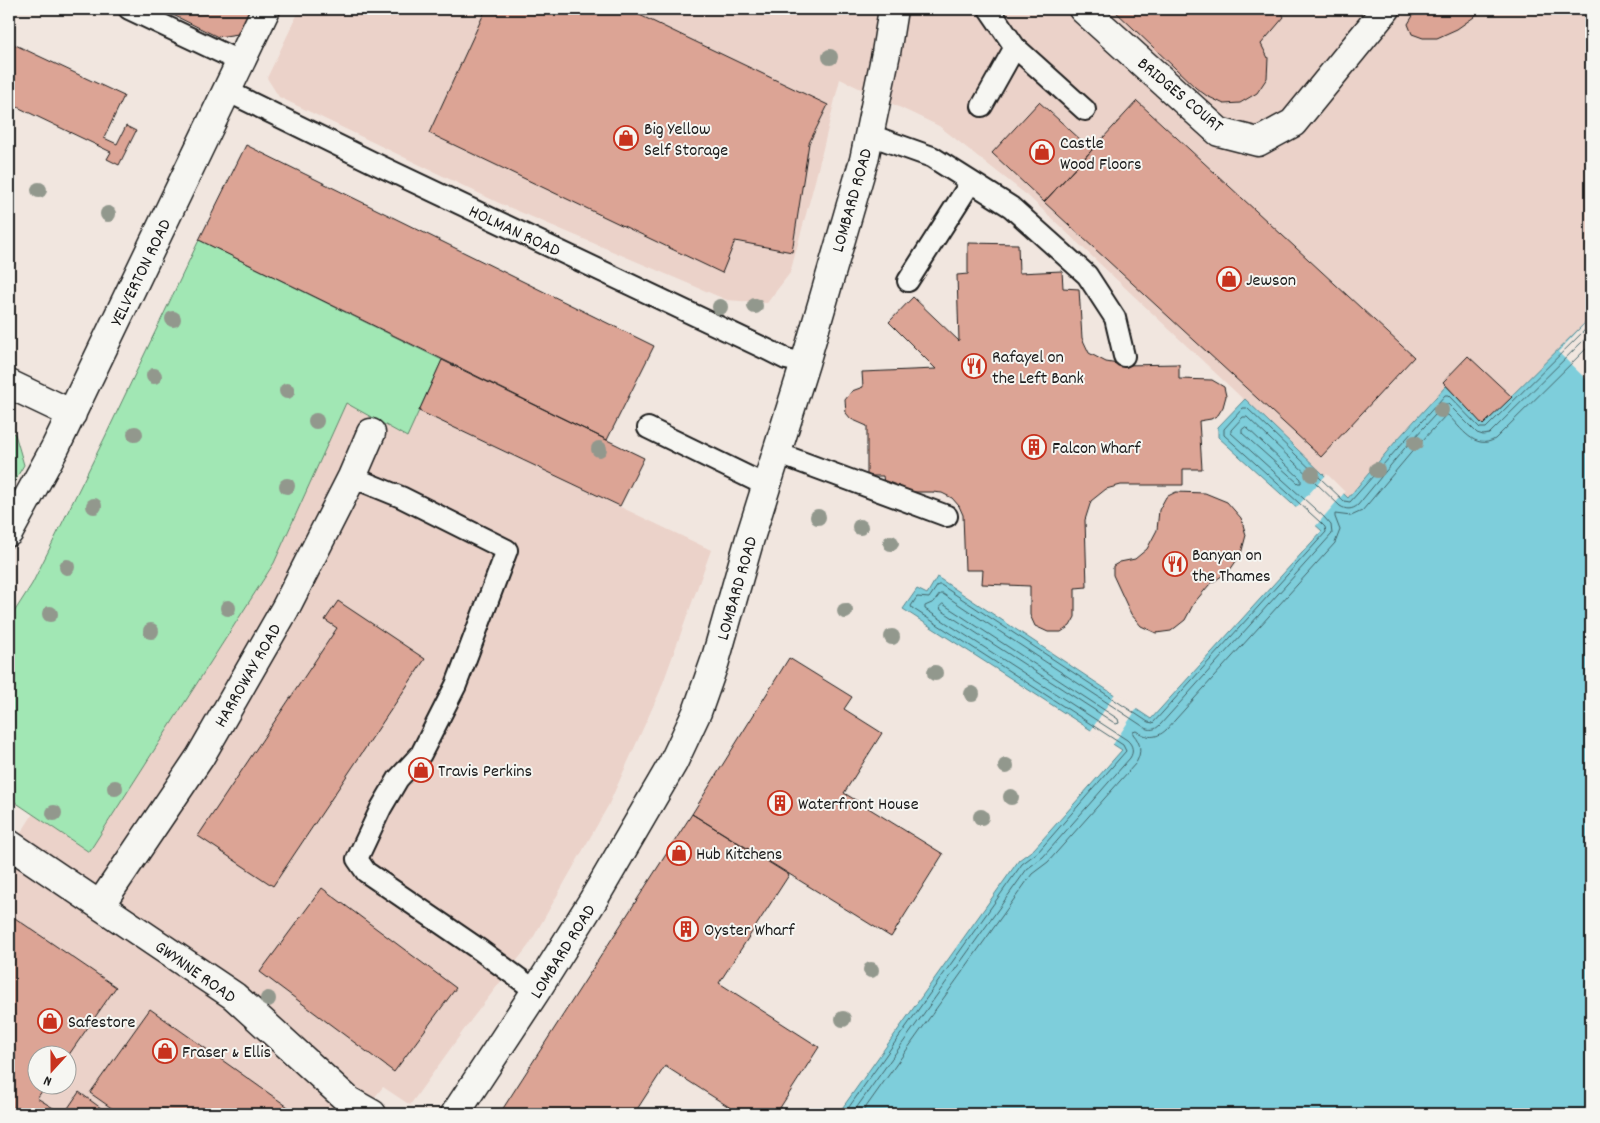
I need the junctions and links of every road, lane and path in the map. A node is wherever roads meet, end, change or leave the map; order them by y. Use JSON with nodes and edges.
{"nodes":[{"id":1,"x":129,"y":9,"type":"edge"},
{"id":2,"x":266,"y":9,"type":"edge"},
{"id":3,"x":893,"y":9,"type":"edge"},
{"id":4,"x":989,"y":9,"type":"edge"},
{"id":5,"x":1083,"y":9,"type":"edge"},
{"id":6,"x":1386,"y":9,"type":"edge"},
{"id":7,"x":1016,"y":47,"type":"junction"},
{"id":8,"x":241,"y":62,"type":"junction"},
{"id":9,"x":227,"y":91,"type":"junction"},
{"id":10,"x":982,"y":106,"type":"dead end"},
{"id":11,"x":1085,"y":110,"type":"dead end"},
{"id":12,"x":870,"y":135,"type":"junction"},
{"id":13,"x":971,"y":182,"type":"junction"},
{"id":14,"x":908,"y":280,"type":"dead end"},
{"id":15,"x":1124,"y":356,"type":"dead end"},
{"id":16,"x":805,"y":363,"type":"junction"},
{"id":17,"x":9,"y":384,"type":"edge"},
{"id":18,"x":72,"y":414,"type":"junction"},
{"id":19,"x":648,"y":428,"type":"dead end"},
{"id":20,"x":371,"y":433,"type":"dead end"},
{"id":21,"x":777,"y":453,"type":"junction"},
{"id":22,"x":352,"y":477,"type":"junction"},
{"id":23,"x":767,"y":486,"type":"junction"},
{"id":24,"x":947,"y":516,"type":"dead end"},
{"id":25,"x":9,"y":532,"type":"edge"},
{"id":26,"x":9,"y":844,"type":"edge"},
{"id":27,"x":100,"y":905,"type":"junction"},
{"id":28,"x":536,"y":991,"type":"junction"},
{"id":29,"x":372,"y":1114,"type":"edge"},
{"id":30,"x":455,"y":1114,"type":"edge"}],
"edges":[{"from":1,"to":8,"type":"lane"},
{"from":2,"to":8,"type":"street","name":"YELVERTON ROAD"},
{"from":3,"to":12,"type":"street","name":"LOMBARD ROAD"},
{"from":4,"to":7,"type":"lane"},
{"from":5,"to":6,"type":"street","name":"BRIDGES COURT"},
{"from":7,"to":10,"type":"lane"},
{"from":7,"to":11,"type":"lane"},
{"from":8,"to":9,"type":"street","name":"YELVERTON ROAD"},
{"from":9,"to":16,"type":"lane","name":"HOLMAN ROAD"},
{"from":9,"to":18,"type":"street","name":"YELVERTON ROAD"},
{"from":12,"to":13,"type":"lane"},
{"from":12,"to":16,"type":"street","name":"LOMBARD ROAD"},
{"from":13,"to":14,"type":"lane"},
{"from":13,"to":15,"type":"lane"},
{"from":16,"to":21,"type":"street","name":"LOMBARD ROAD"},
{"from":17,"to":18,"type":"street"},
{"from":18,"to":25,"type":"street","name":"YELVERTON ROAD"},
{"from":19,"to":23,"type":"lane"},
{"from":20,"to":22,"type":"street","name":"HARROWAY ROAD"},
{"from":21,"to":23,"type":"street","name":"LOMBARD ROAD"},
{"from":21,"to":24,"type":"lane"},
{"from":22,"to":27,"type":"street","name":"HARROWAY ROAD"},
{"from":22,"to":28,"type":"lane"},
{"from":23,"to":28,"type":"street","name":"LOMBARD ROAD"},
{"from":26,"to":27,"type":"street","name":"GWYNNE ROAD"},
{"from":27,"to":29,"type":"street","name":"GWYNNE ROAD"},
{"from":28,"to":30,"type":"street","name":"LOMBARD ROAD"}]}
